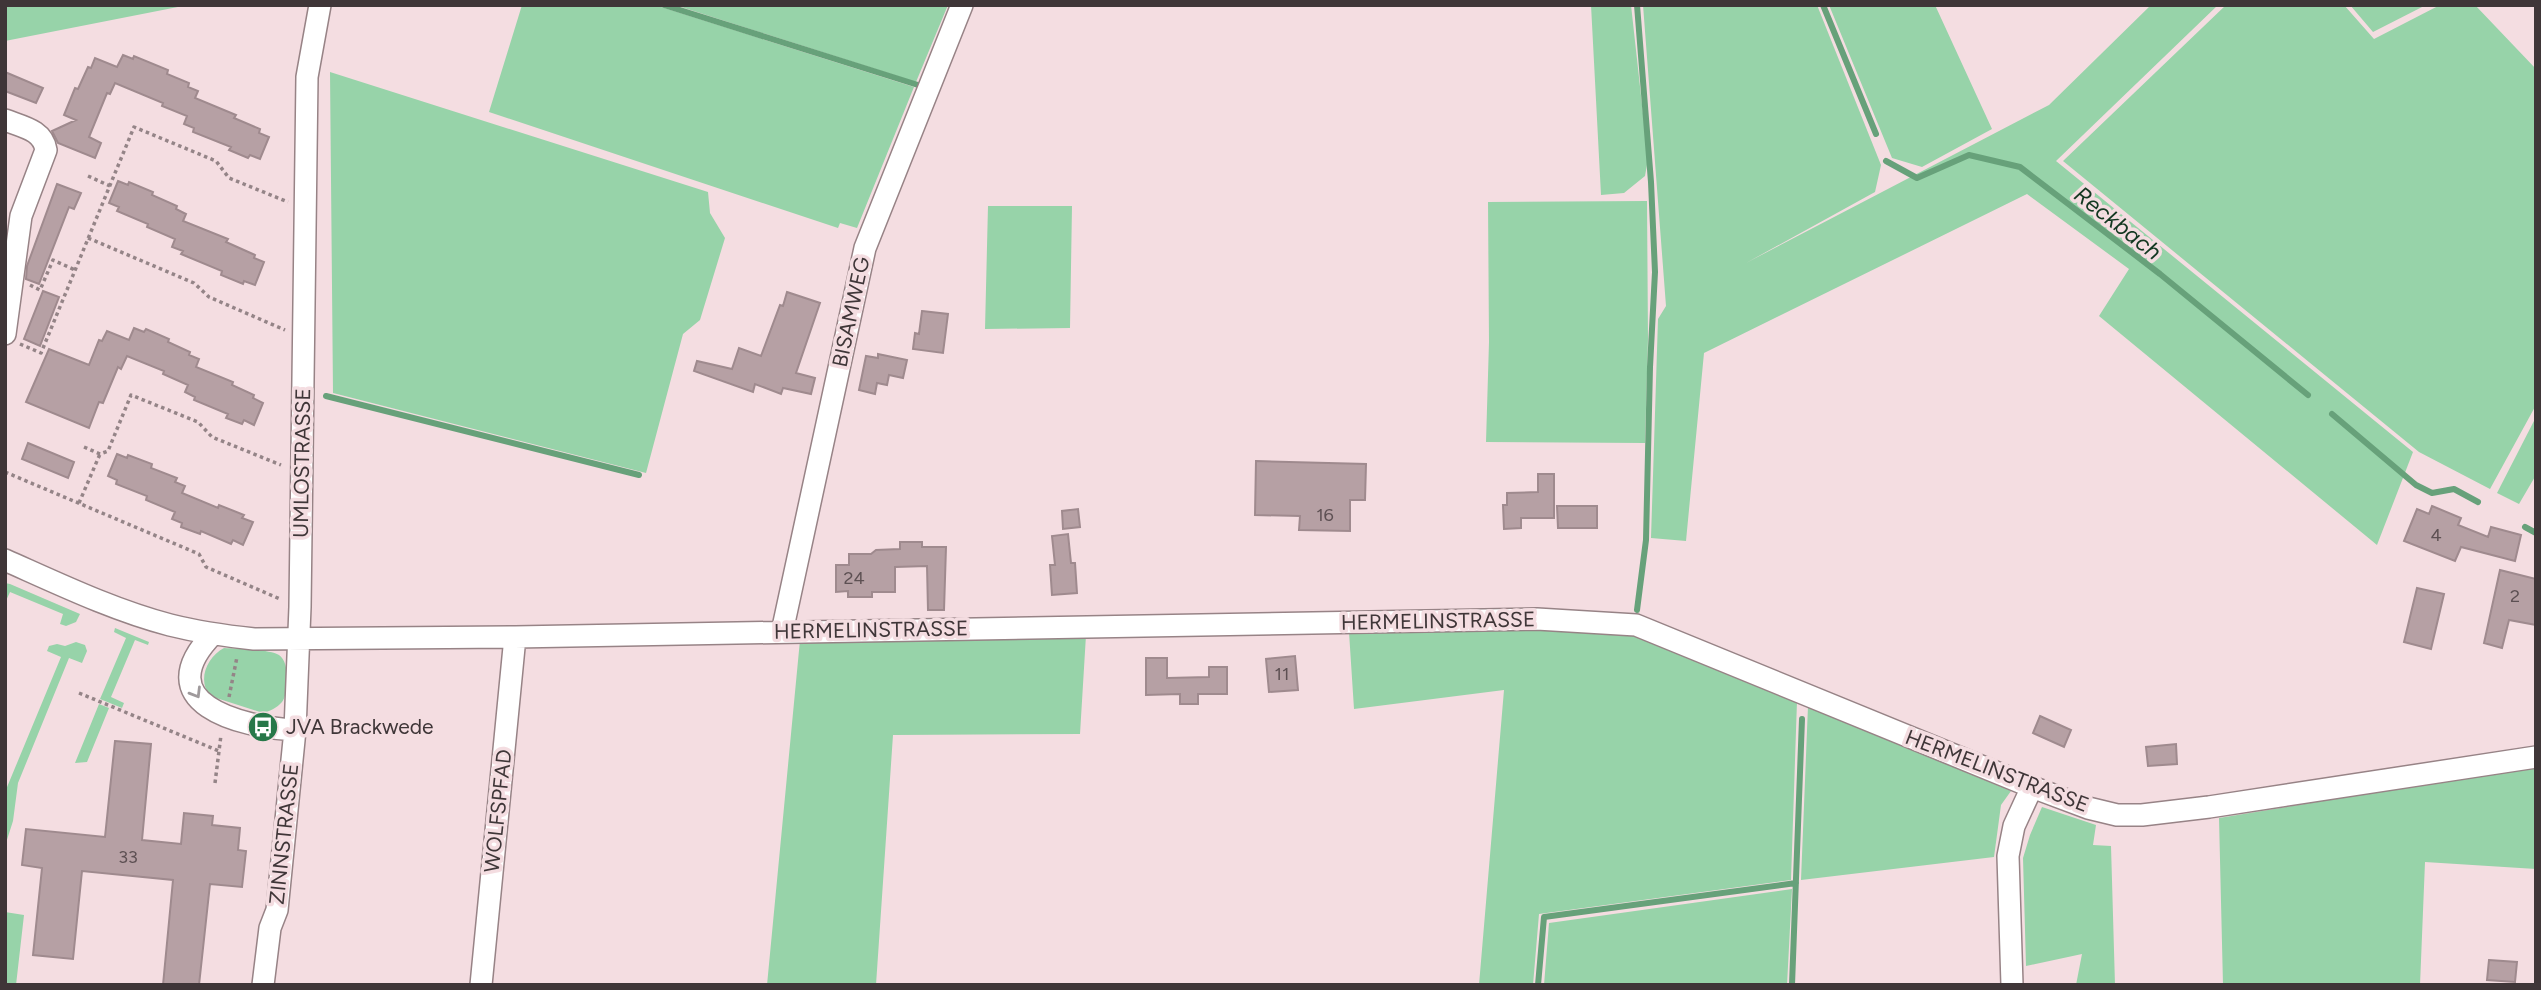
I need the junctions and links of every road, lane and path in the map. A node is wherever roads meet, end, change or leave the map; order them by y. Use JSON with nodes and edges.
{"nodes":[{"id":1,"x":320,"y":5,"type":"edge"},
{"id":2,"x":962,"y":5,"type":"edge"},
{"id":3,"x":5,"y":120,"type":"edge"},
{"id":4,"x":88,"y":176,"type":"dead end"},
{"id":5,"x":110,"y":186,"type":"junction"},
{"id":6,"x":306,"y":209,"type":"junction"},
{"id":7,"x":88,"y":238,"type":"junction"},
{"id":8,"x":75,"y":270,"type":"junction"},
{"id":9,"x":12,"y":277,"type":"junction"},
{"id":10,"x":11,"y":338,"type":"edge"},
{"id":11,"x":304,"y":338,"type":"junction"},
{"id":12,"x":84,"y":447,"type":"dead end"},
{"id":13,"x":100,"y":454,"type":"junction"},
{"id":14,"x":5,"y":472,"type":"edge"},
{"id":15,"x":302,"y":473,"type":"junction"},
{"id":16,"x":79,"y":503,"type":"junction"},
{"id":17,"x":5,"y":545,"type":"edge"},
{"id":18,"x":5,"y":561,"type":"edge"},
{"id":19,"x":5,"y":569,"type":"edge"},
{"id":20,"x":28,"y":570,"type":"junction"},
{"id":21,"x":300,"y":607,"type":"junction"},
{"id":22,"x":782,"y":632,"type":"junction"},
{"id":23,"x":213,"y":634,"type":"junction"},
{"id":24,"x":515,"y":637,"type":"junction"},
{"id":25,"x":299,"y":640,"type":"junction"},
{"id":26,"x":79,"y":693,"type":"dead end"},
{"id":27,"x":295,"y":730,"type":"junction"},
{"id":28,"x":219,"y":751,"type":"dead end"},
{"id":29,"x":2536,"y":757,"type":"edge"},
{"id":30,"x":2032,"y":787,"type":"junction"},
{"id":31,"x":263,"y":985,"type":"edge"},
{"id":32,"x":481,"y":985,"type":"edge"},
{"id":33,"x":2012,"y":985,"type":"edge"}],
"edges":[{"from":1,"to":6,"type":"street","name":"UMLOSTRASSE"},
{"from":2,"to":22,"type":"street","name":"BISAMWEG"},
{"from":3,"to":9,"type":"street"},
{"from":4,"to":5,"type":"path"},
{"from":5,"to":6,"type":"path"},
{"from":5,"to":7,"type":"path"},
{"from":6,"to":11,"type":"street","name":"UMLOSTRASSE"},
{"from":7,"to":8,"type":"path"},
{"from":7,"to":11,"type":"path"},
{"from":8,"to":9,"type":"path"},
{"from":8,"to":10,"type":"path"},
{"from":9,"to":10,"type":"street"},
{"from":11,"to":15,"type":"street","name":"UMLOSTRASSE"},
{"from":12,"to":13,"type":"path"},
{"from":13,"to":15,"type":"path"},
{"from":13,"to":16,"type":"path"},
{"from":14,"to":16,"type":"path"},
{"from":15,"to":21,"type":"street","name":"UMLOSTRASSE"},
{"from":16,"to":21,"type":"path"},
{"from":17,"to":20,"type":"street"},
{"from":18,"to":20,"type":"street"},
{"from":19,"to":20,"type":"street"},
{"from":20,"to":23,"type":"street"},
{"from":21,"to":25,"type":"street","name":"UMLOSTRASSE"},
{"from":22,"to":24,"type":"street","name":"HERMELINSTRASSE"},
{"from":22,"to":30,"type":"street","name":"HERMELINSTRASSE"},
{"from":23,"to":25,"type":"street"},
{"from":23,"to":27,"type":"street","one_way":true},
{"from":24,"to":25,"type":"street","name":"HERMELINSTRASSE"},
{"from":24,"to":32,"type":"street","name":"WOLFSPFAD"},
{"from":25,"to":27,"type":"street","name":"ZINNSTRASSE"},
{"from":26,"to":28,"type":"path"},
{"from":27,"to":31,"type":"street","name":"ZINNSTRASSE"},
{"from":29,"to":30,"type":"street","name":"HERMELINSTRASSE"},
{"from":30,"to":33,"type":"street"}]}
